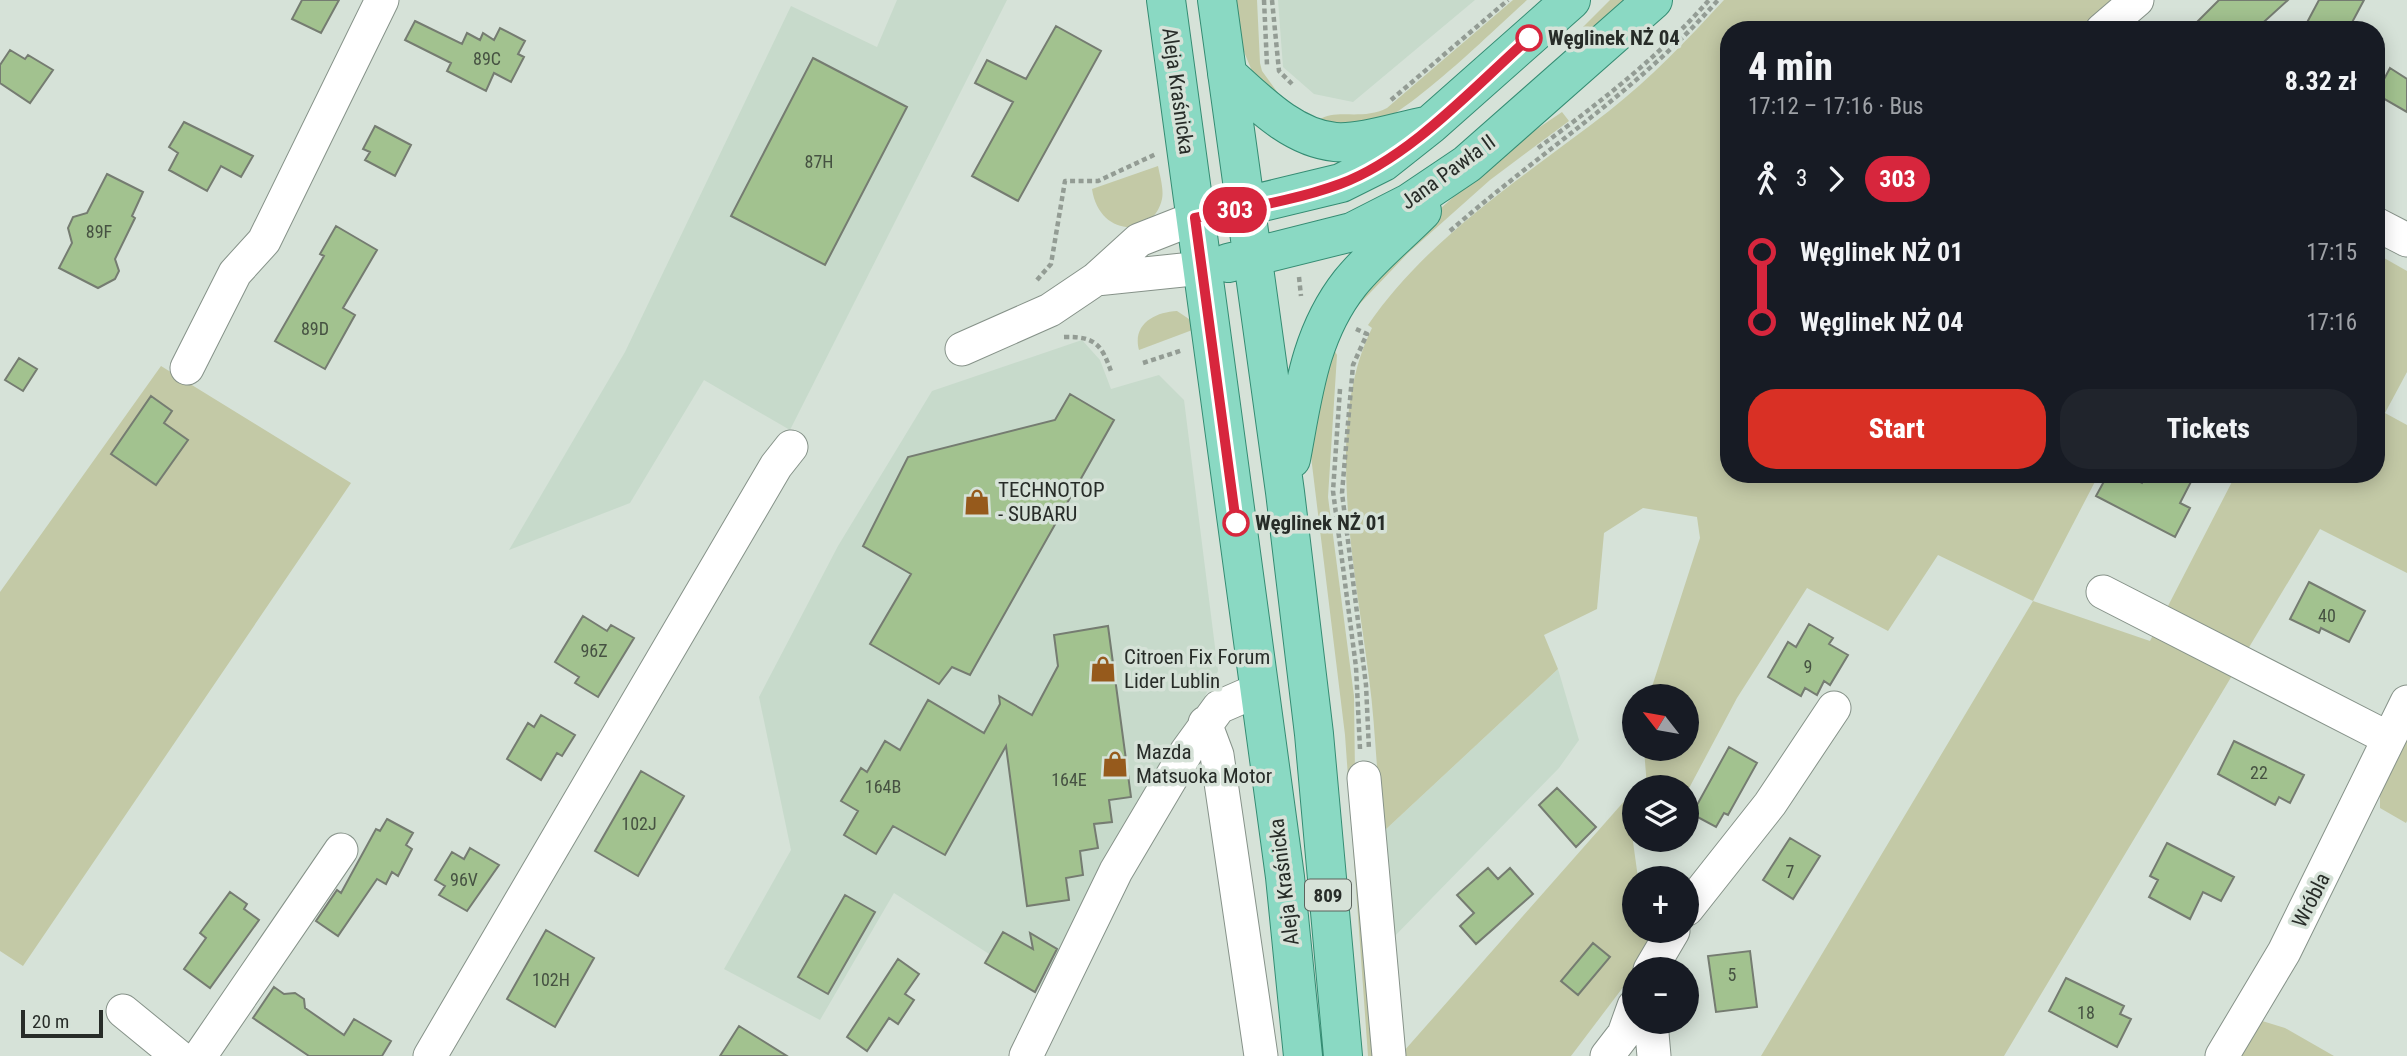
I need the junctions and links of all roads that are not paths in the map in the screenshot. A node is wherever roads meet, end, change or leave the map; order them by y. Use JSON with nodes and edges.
{"nodes":[{"id":1,"x":382,"y":0,"type":"edge"},
{"id":2,"x":1166,"y":0,"type":"edge"},
{"id":3,"x":1217,"y":0,"type":"edge"},
{"id":4,"x":1572,"y":0,"type":"edge"},
{"id":5,"x":1653,"y":0,"type":"edge"},
{"id":6,"x":2137,"y":0,"type":"edge"},
{"id":7,"x":2112,"y":21,"type":"edge"},
{"id":8,"x":1227,"y":74,"type":"junction"},
{"id":9,"x":1431,"y":124,"type":"junction"},
{"id":10,"x":1467,"y":164,"type":"junction"},
{"id":11,"x":1246,"y":207,"type":"junction"},
{"id":12,"x":1195,"y":218,"type":"junction"},
{"id":13,"x":2385,"y":229,"type":"edge"},
{"id":14,"x":2407,"y":240,"type":"edge"},
{"id":15,"x":1253,"y":258,"type":"junction"},
{"id":16,"x":1202,"y":268,"type":"junction"},
{"id":17,"x":1096,"y":279,"type":"junction"},
{"id":18,"x":962,"y":349,"type":"dead end"},
{"id":19,"x":187,"y":368,"type":"dead end"},
{"id":20,"x":791,"y":447,"type":"dead end"},
{"id":21,"x":1285,"y":492,"type":"junction"},
{"id":22,"x":2103,"y":592,"type":"dead end"},
{"id":23,"x":1258,"y":690,"type":"junction"},
{"id":24,"x":2407,"y":702,"type":"edge"},
{"id":25,"x":1834,"y":708,"type":"dead end"},
{"id":26,"x":1205,"y":723,"type":"junction"},
{"id":27,"x":2388,"y":738,"type":"junction"},
{"id":28,"x":1364,"y":778,"type":"road end"},
{"id":29,"x":341,"y":850,"type":"dead end"},
{"id":30,"x":1699,"y":894,"type":"edge"},
{"id":31,"x":123,"y":1012,"type":"dead end"},
{"id":32,"x":1625,"y":1034,"type":"edge"},
{"id":33,"x":1652,"y":1034,"type":"edge"},
{"id":34,"x":178,"y":1056,"type":"edge"},
{"id":35,"x":200,"y":1056,"type":"edge"},
{"id":36,"x":430,"y":1056,"type":"edge"},
{"id":37,"x":1026,"y":1056,"type":"edge"},
{"id":38,"x":1261,"y":1056,"type":"edge"},
{"id":39,"x":1303,"y":1056,"type":"edge"},
{"id":40,"x":1343,"y":1056,"type":"edge"},
{"id":41,"x":1389,"y":1056,"type":"edge"},
{"id":42,"x":1607,"y":1056,"type":"edge"},
{"id":43,"x":1654,"y":1056,"type":"edge"},
{"id":44,"x":2222,"y":1056,"type":"edge"}],
"edges":[{"from":1,"to":19,"type":"street"},
{"from":2,"to":12,"type":"main road","name":"Aleja Kraśnicka","number":"809"},
{"from":3,"to":8,"type":"main road","name":"Aleja Kraśnicka","number":"809"},
{"from":4,"to":9,"type":"main road"},
{"from":5,"to":10,"type":"main road","name":"Jana Pawła II"},
{"from":6,"to":7,"type":"street"},
{"from":8,"to":9,"type":"main road"},
{"from":8,"to":11,"type":"main road","name":"Aleja Kraśnicka","number":"809"},
{"from":9,"to":11,"type":"main road"},
{"from":10,"to":15,"type":"main road","name":"Jana Pawła II"},
{"from":10,"to":21,"type":"main road"},
{"from":11,"to":12,"type":"main road"},
{"from":11,"to":15,"type":"main road","name":"Aleja Kraśnicka","number":"809"},
{"from":12,"to":16,"type":"main road","name":"Aleja Kraśnicka","number":"809"},
{"from":12,"to":17,"type":"street"},
{"from":13,"to":14,"type":"street"},
{"from":15,"to":16,"type":"main road","name":"Jana Pawła II"},
{"from":15,"to":21,"type":"main road","name":"Aleja Kraśnicka","number":"809"},
{"from":16,"to":17,"type":"street"},
{"from":16,"to":23,"type":"main road","name":"Aleja Kraśnicka","number":"809"},
{"from":17,"to":18,"type":"street"},
{"from":20,"to":36,"type":"street"},
{"from":21,"to":40,"type":"main road","name":"Aleja Kraśnicka","number":"809"},
{"from":22,"to":27,"type":"street"},
{"from":23,"to":26,"type":"street"},
{"from":23,"to":39,"type":"main road","name":"Aleja Kraśnicka","number":"809"},
{"from":24,"to":27,"type":"street","name":"Wróbla"},
{"from":25,"to":30,"type":"street"},
{"from":26,"to":37,"type":"street"},
{"from":26,"to":38,"type":"street"},
{"from":27,"to":44,"type":"street","name":"Wróbla"},
{"from":28,"to":41,"type":"street"},
{"from":29,"to":35,"type":"street"},
{"from":31,"to":34,"type":"street"},
{"from":32,"to":42,"type":"street"},
{"from":33,"to":43,"type":"street"}]}
